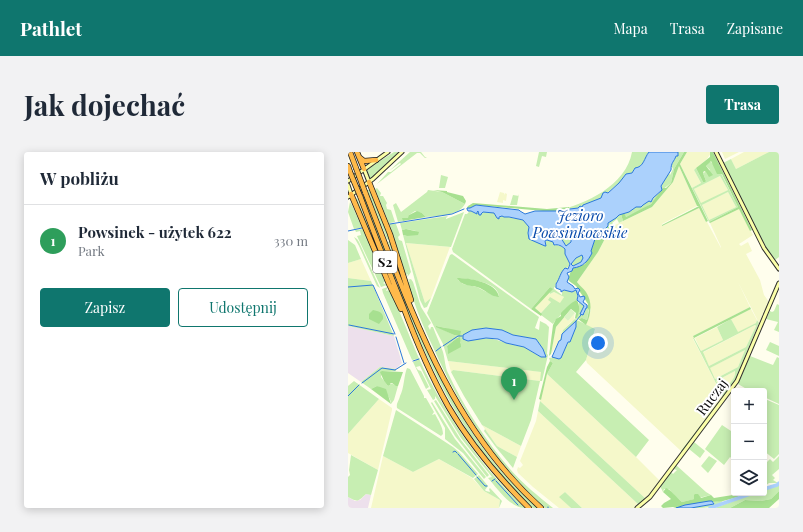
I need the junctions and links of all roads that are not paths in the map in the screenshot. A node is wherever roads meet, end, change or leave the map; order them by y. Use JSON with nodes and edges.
{"nodes":[{"id":1,"x":350,"y":152,"type":"edge"},
{"id":2,"x":357,"y":152,"type":"edge"},
{"id":3,"x":388,"y":152,"type":"edge"},
{"id":4,"x":402,"y":152,"type":"edge"},
{"id":5,"x":716,"y":152,"type":"edge"},
{"id":6,"x":359,"y":157,"type":"junction"},
{"id":7,"x":376,"y":160,"type":"junction"},
{"id":8,"x":348,"y":166,"type":"edge"},
{"id":9,"x":364,"y":169,"type":"junction"},
{"id":10,"x":348,"y":181,"type":"edge"},
{"id":11,"x":369,"y":182,"type":"junction"},
{"id":12,"x":348,"y":185,"type":"edge"},
{"id":13,"x":350,"y":196,"type":"edge"},
{"id":14,"x":348,"y":200,"type":"edge"},
{"id":15,"x":355,"y":205,"type":"junction"},
{"id":16,"x":779,"y":268,"type":"edge"},
{"id":17,"x":779,"y":283,"type":"edge"},
{"id":18,"x":418,"y":322,"type":"junction"},
{"id":19,"x":411,"y":328,"type":"junction"},
{"id":20,"x":529,"y":508,"type":"edge"},
{"id":21,"x":541,"y":508,"type":"edge"},
{"id":22,"x":637,"y":508,"type":"edge"}],
"edges":[{"from":1,"to":18,"type":"highway","number":"S2","bridge":true},
{"from":2,"to":6,"type":"highway"},
{"from":3,"to":7,"type":"street"},
{"from":4,"to":11,"type":"street"},
{"from":5,"to":16,"type":"street"},
{"from":6,"to":7,"type":"highway"},
{"from":6,"to":9,"type":"highway"},
{"from":7,"to":9,"type":"street"},
{"from":8,"to":19,"type":"highway","number":"S2","bridge":true},
{"from":9,"to":10,"type":"street"},
{"from":9,"to":11,"type":"street"},
{"from":11,"to":13,"type":"street"},
{"from":11,"to":18,"type":"highway"},
{"from":12,"to":13,"type":"street"},
{"from":13,"to":15,"type":"highway"},
{"from":14,"to":15,"type":"highway"},
{"from":15,"to":19,"type":"highway"},
{"from":17,"to":22,"type":"street","name":"Ruczaj"},
{"from":18,"to":21,"type":"highway","number":"S2"},
{"from":19,"to":20,"type":"highway","number":"S2"}]}
